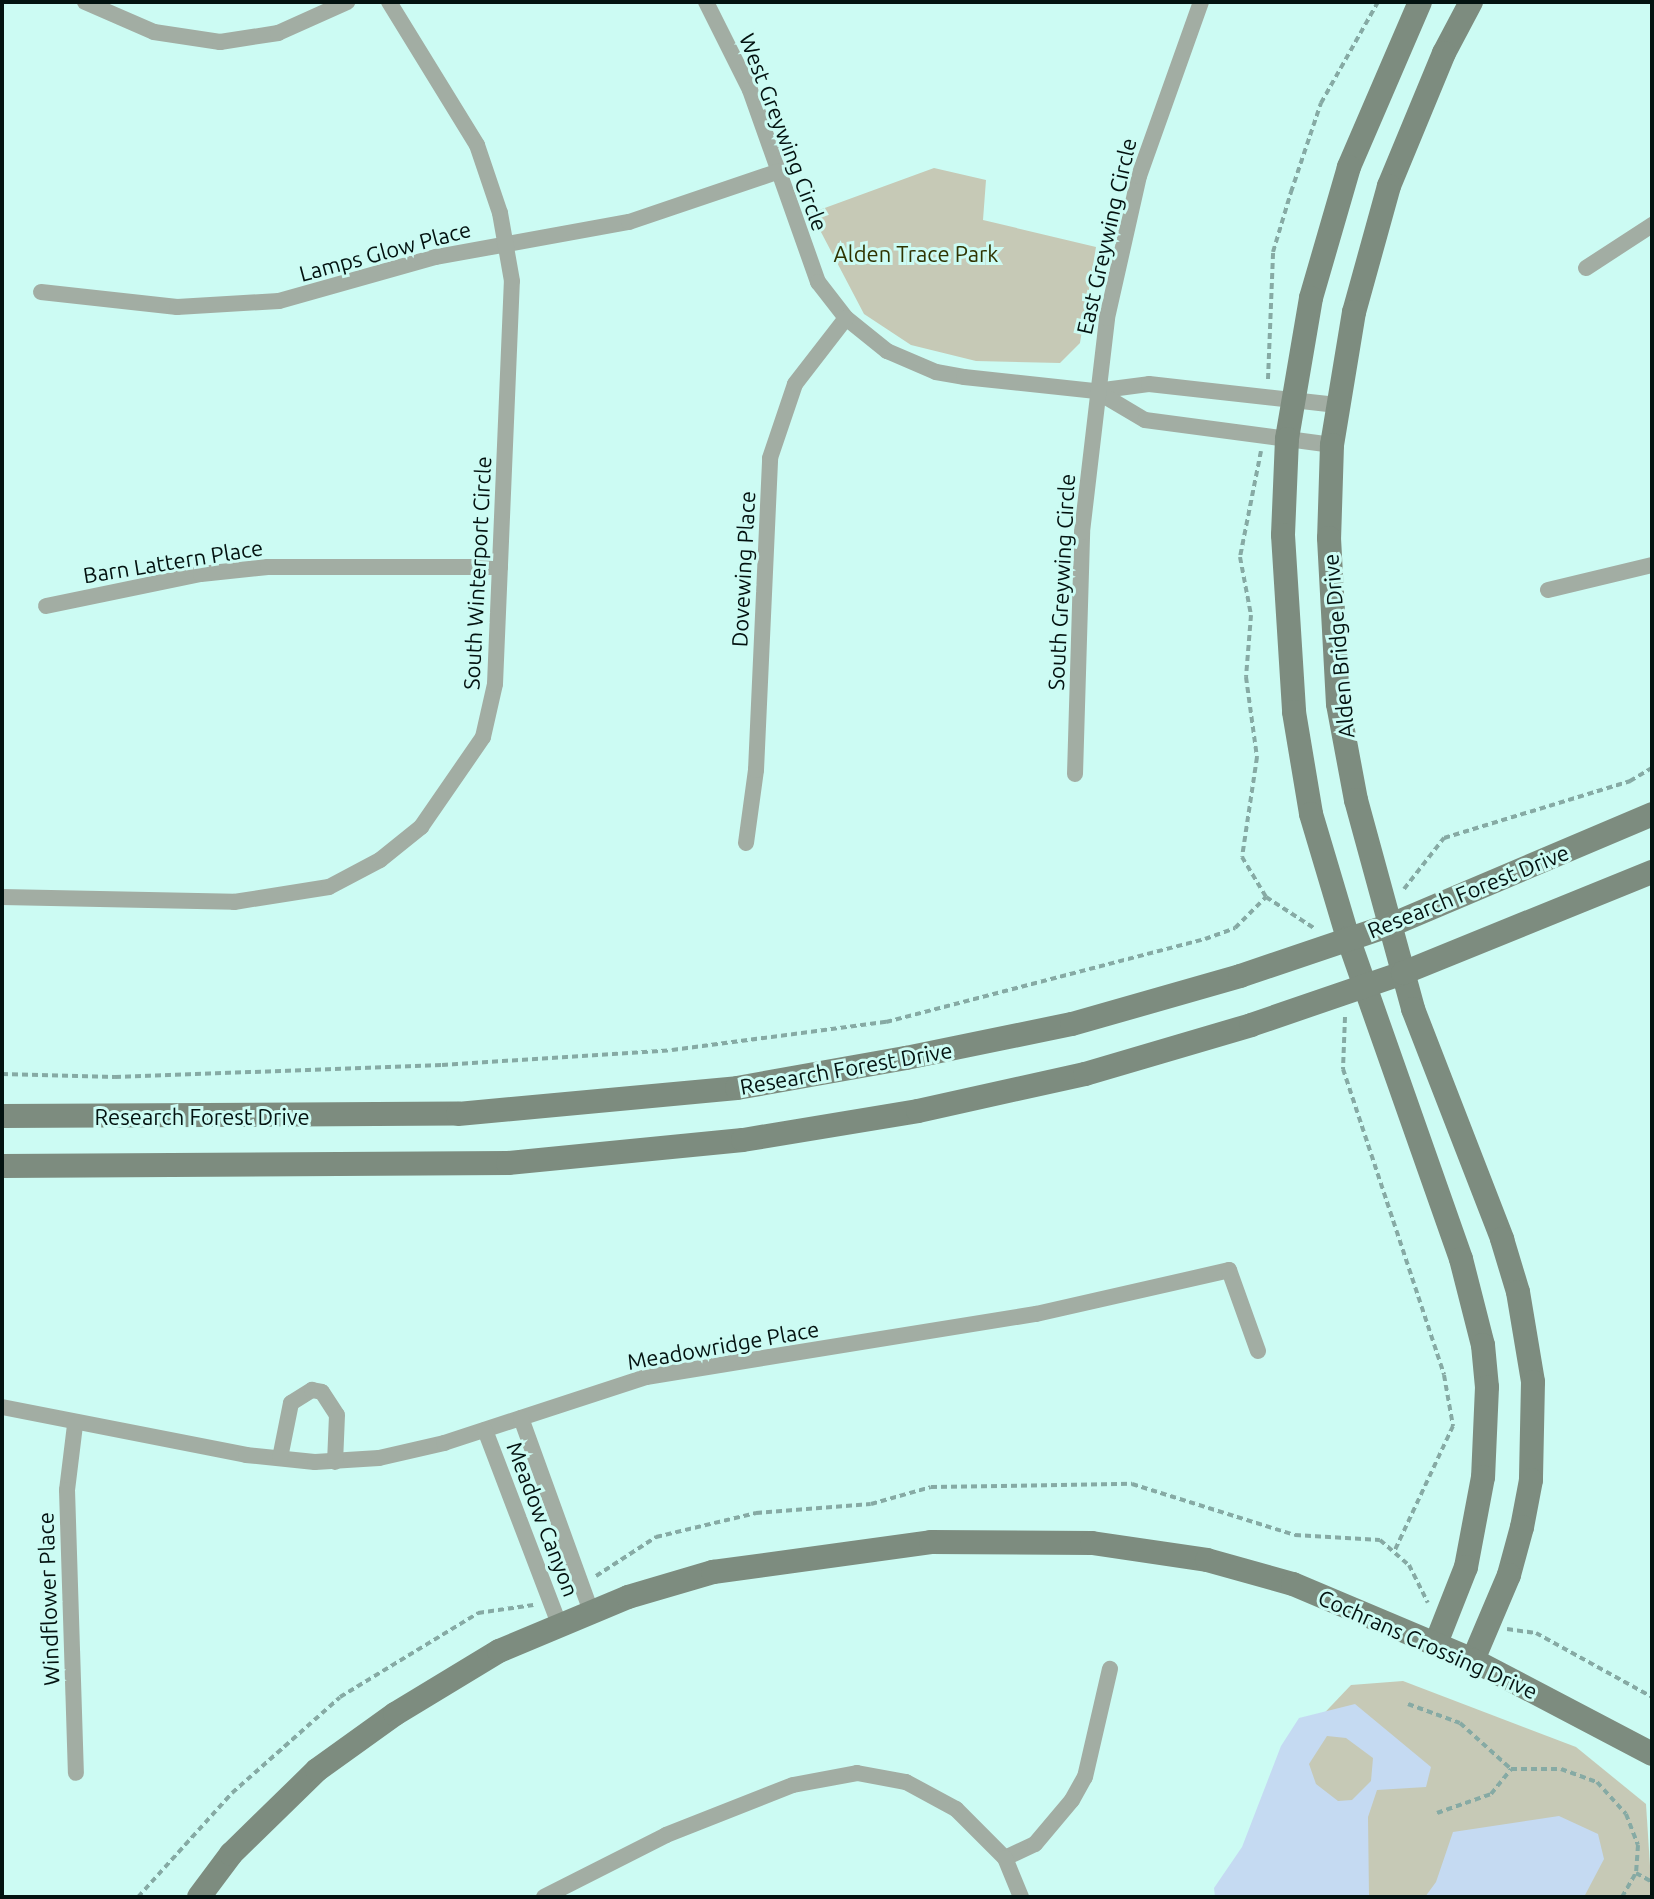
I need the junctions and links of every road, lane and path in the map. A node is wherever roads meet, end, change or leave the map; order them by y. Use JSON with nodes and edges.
{"nodes":[{"id":1,"x":85,"y":2,"type":"edge"},
{"id":2,"x":347,"y":2,"type":"edge"},
{"id":3,"x":389,"y":2,"type":"edge"},
{"id":4,"x":706,"y":2,"type":"edge"},
{"id":5,"x":1201,"y":2,"type":"edge"},
{"id":6,"x":1420,"y":2,"type":"edge"},
{"id":7,"x":1471,"y":2,"type":"edge"},
{"id":8,"x":780,"y":171,"type":"junction"},
{"id":9,"x":1652,"y":225,"type":"edge"},
{"id":10,"x":506,"y":245,"type":"junction"},
{"id":11,"x":1586,"y":268,"type":"dead end"},
{"id":12,"x":41,"y":292,"type":"dead end"},
{"id":13,"x":846,"y":318,"type":"junction"},
{"id":14,"x":1096,"y":391,"type":"junction"},
{"id":15,"x":1292,"y":399,"type":"junction"},
{"id":16,"x":1337,"y":405,"type":"junction"},
{"id":17,"x":1287,"y":439,"type":"junction"},
{"id":18,"x":1332,"y":445,"type":"junction"},
{"id":19,"x":1652,"y":565,"type":"edge"},
{"id":20,"x":500,"y":567,"type":"junction"},
{"id":21,"x":1548,"y":590,"type":"dead end"},
{"id":22,"x":46,"y":606,"type":"dead end"},
{"id":23,"x":1652,"y":768,"type":"edge"},
{"id":24,"x":1075,"y":774,"type":"dead end"},
{"id":25,"x":1652,"y":814,"type":"edge"},
{"id":26,"x":746,"y":843,"type":"dead end"},
{"id":27,"x":1652,"y":872,"type":"edge"},
{"id":28,"x":2,"y":897,"type":"edge"},
{"id":29,"x":1266,"y":897,"type":"dead end"},
{"id":30,"x":1384,"y":900,"type":"junction"},
{"id":31,"x":1307,"y":922,"type":"dead end"},
{"id":32,"x":1391,"y":925,"type":"junction"},
{"id":33,"x":1345,"y":929,"type":"junction"},
{"id":34,"x":1403,"y":973,"type":"junction"},
{"id":35,"x":1365,"y":985,"type":"junction"},
{"id":36,"x":2,"y":1074,"type":"edge"},
{"id":37,"x":2,"y":1116,"type":"edge"},
{"id":38,"x":2,"y":1166,"type":"edge"},
{"id":39,"x":1258,"y":1351,"type":"dead end"},
{"id":40,"x":2,"y":1407,"type":"edge"},
{"id":41,"x":521,"y":1418,"type":"junction"},
{"id":42,"x":75,"y":1425,"type":"junction"},
{"id":43,"x":485,"y":1430,"type":"junction"},
{"id":44,"x":280,"y":1458,"type":"junction"},
{"id":45,"x":335,"y":1462,"type":"junction"},
{"id":46,"x":581,"y":1583,"type":"junction"},
{"id":47,"x":549,"y":1599,"type":"junction"},
{"id":48,"x":591,"y":1611,"type":"junction"},
{"id":49,"x":1448,"y":1613,"type":"junction"},
{"id":50,"x":559,"y":1624,"type":"junction"},
{"id":51,"x":1487,"y":1627,"type":"junction"},
{"id":52,"x":1436,"y":1643,"type":"junction"},
{"id":53,"x":1473,"y":1660,"type":"junction"},
{"id":54,"x":1110,"y":1669,"type":"dead end"},
{"id":55,"x":1652,"y":1697,"type":"edge"},
{"id":56,"x":1408,"y":1704,"type":"dead end"},
{"id":57,"x":1652,"y":1754,"type":"edge"},
{"id":58,"x":1511,"y":1769,"type":"junction"},
{"id":59,"x":76,"y":1773,"type":"dead end"},
{"id":60,"x":1437,"y":1813,"type":"dead end"},
{"id":61,"x":1005,"y":1858,"type":"junction"},
{"id":62,"x":1636,"y":1873,"type":"junction"},
{"id":63,"x":1652,"y":1882,"type":"edge"},
{"id":64,"x":138,"y":1897,"type":"edge"},
{"id":65,"x":199,"y":1897,"type":"edge"},
{"id":66,"x":544,"y":1897,"type":"edge"},
{"id":67,"x":1021,"y":1897,"type":"edge"},
{"id":68,"x":1622,"y":1897,"type":"edge"}],
"edges":[{"from":1,"to":2,"type":"street"},
{"from":3,"to":10,"type":"street","name":"South Winterport Circle"},
{"from":4,"to":8,"type":"street","name":"West Greywing Circle"},
{"from":5,"to":14,"type":"street","name":"East Greywing Circle"},
{"from":6,"to":15,"type":"street"},
{"from":7,"to":16,"type":"street","name":"Alden Bridge Drive"},
{"from":8,"to":10,"type":"street","name":"Lamps Glow Place"},
{"from":8,"to":13,"type":"street","name":"West Greywing Circle"},
{"from":9,"to":11,"type":"street"},
{"from":10,"to":12,"type":"street","name":"Lamps Glow Place"},
{"from":10,"to":20,"type":"street","name":"South Winterport Circle"},
{"from":13,"to":14,"type":"street"},
{"from":13,"to":26,"type":"street","name":"Dovewing Place"},
{"from":14,"to":15,"type":"street"},
{"from":14,"to":17,"type":"street"},
{"from":14,"to":24,"type":"street","name":"South Greywing Circle"},
{"from":15,"to":16,"type":"street"},
{"from":15,"to":17,"type":"street"},
{"from":16,"to":18,"type":"street","name":"Alden Bridge Drive"},
{"from":17,"to":18,"type":"street"},
{"from":17,"to":33,"type":"street"},
{"from":18,"to":30,"type":"street","name":"Alden Bridge Drive"},
{"from":19,"to":21,"type":"street"},
{"from":20,"to":22,"type":"street","name":"Barn Lattern Place"},
{"from":20,"to":28,"type":"street","name":"South Winterport Circle"},
{"from":23,"to":30,"type":"path"},
{"from":25,"to":32,"type":"street","name":"Research Forest Drive"},
{"from":27,"to":34,"type":"street"},
{"from":29,"to":36,"type":"path"},
{"from":30,"to":32,"type":"street","name":"Alden Bridge Drive"},
{"from":31,"to":33,"type":"path"},
{"from":32,"to":33,"type":"street","name":"Research Forest Drive"},
{"from":32,"to":34,"type":"street","name":"Alden Bridge Drive"},
{"from":33,"to":35,"type":"street"},
{"from":33,"to":37,"type":"street","name":"Research Forest Drive"},
{"from":34,"to":35,"type":"street"},
{"from":34,"to":51,"type":"street","name":"Alden Bridge Drive"},
{"from":35,"to":38,"type":"street"},
{"from":35,"to":49,"type":"street"},
{"from":39,"to":41,"type":"street","name":"Meadowridge Place"},
{"from":40,"to":42,"type":"street","name":"Meadowridge Place"},
{"from":41,"to":43,"type":"street","name":"Meadowridge Place"},
{"from":41,"to":46,"type":"street","name":"Meadow Canyon"},
{"from":42,"to":44,"type":"street","name":"Meadowridge Place"},
{"from":42,"to":59,"type":"street","name":"Windflower Place"},
{"from":43,"to":45,"type":"street","name":"Meadowridge Place"},
{"from":43,"to":47,"type":"street","name":"Meadow Canyon"},
{"from":44,"to":45,"type":"street","name":"Meadowridge Place"},
{"from":44,"to":45,"type":"street"},
{"from":46,"to":48,"type":"street","name":"Meadow Canyon"},
{"from":46,"to":49,"type":"path"},
{"from":47,"to":50,"type":"street","name":"Meadow Canyon"},
{"from":47,"to":64,"type":"path"},
{"from":48,"to":50,"type":"street","name":"Cochrans Crossing Drive"},
{"from":48,"to":52,"type":"street","name":"Cochrans Crossing Drive"},
{"from":49,"to":52,"type":"street"},
{"from":50,"to":65,"type":"street","name":"Cochrans Crossing Drive"},
{"from":51,"to":53,"type":"street","name":"Alden Bridge Drive"},
{"from":51,"to":55,"type":"path"},
{"from":52,"to":53,"type":"street","name":"Cochrans Crossing Drive"},
{"from":53,"to":57,"type":"street","name":"Cochrans Crossing Drive"},
{"from":54,"to":61,"type":"street"},
{"from":56,"to":58,"type":"path"},
{"from":58,"to":60,"type":"path"},
{"from":58,"to":62,"type":"path"},
{"from":61,"to":66,"type":"street"},
{"from":61,"to":67,"type":"street"},
{"from":62,"to":63,"type":"path"},
{"from":62,"to":68,"type":"path"}]}
